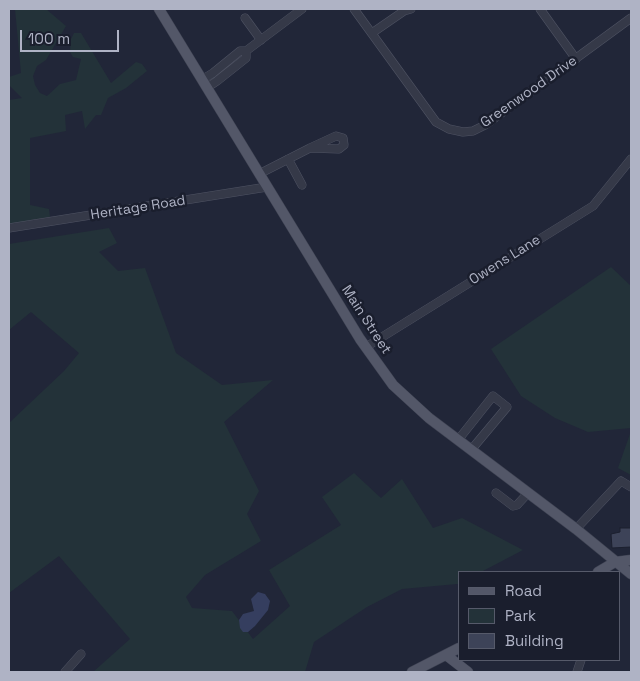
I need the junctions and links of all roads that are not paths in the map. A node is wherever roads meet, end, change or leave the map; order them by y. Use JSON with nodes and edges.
{"nodes":[{"id":1,"x":302,"y":9,"type":"edge"},
{"id":2,"x":354,"y":9,"type":"edge"},
{"id":3,"x":411,"y":9,"type":"edge"},
{"id":4,"x":540,"y":9,"type":"edge"},
{"id":5,"x":162,"y":10,"type":"edge"},
{"id":6,"x":244,"y":18,"type":"dead end"},
{"id":7,"x":631,"y":18,"type":"edge"},
{"id":8,"x":372,"y":33,"type":"junction"},
{"id":9,"x":261,"y":40,"type":"junction"},
{"id":10,"x":576,"y":58,"type":"junction"},
{"id":11,"x":205,"y":83,"type":"junction"},
{"id":12,"x":310,"y":148,"type":"dead end"},
{"id":13,"x":288,"y":159,"type":"junction"},
{"id":14,"x":631,"y":159,"type":"edge"},
{"id":15,"x":259,"y":174,"type":"junction"},
{"id":16,"x":302,"y":185,"type":"dead end"},
{"id":17,"x":267,"y":188,"type":"junction"},
{"id":18,"x":9,"y":228,"type":"edge"},
{"id":19,"x":366,"y":347,"type":"junction"},
{"id":20,"x":458,"y":440,"type":"junction"},
{"id":21,"x":472,"y":450,"type":"junction"},
{"id":22,"x":631,"y":487,"type":"edge"},
{"id":23,"x":496,"y":493,"type":"dead end"},
{"id":24,"x":528,"y":493,"type":"junction"},
{"id":25,"x":576,"y":529,"type":"junction"},
{"id":26,"x":631,"y":560,"type":"edge"},
{"id":27,"x":615,"y":562,"type":"junction"},
{"id":28,"x":600,"y":571,"type":"edge"},
{"id":29,"x":631,"y":574,"type":"edge"},
{"id":30,"x":458,"y":649,"type":"edge"},
{"id":31,"x":81,"y":654,"type":"dead end"},
{"id":32,"x":446,"y":655,"type":"junction"},
{"id":33,"x":65,"y":672,"type":"edge"},
{"id":34,"x":412,"y":672,"type":"edge"},
{"id":35,"x":470,"y":672,"type":"edge"}],
"edges":[{"from":1,"to":9,"type":"street"},
{"from":2,"to":8,"type":"street","name":"Greenwood Drive"},
{"from":3,"to":8,"type":"street"},
{"from":4,"to":10,"type":"street"},
{"from":5,"to":11,"type":"main road","name":"Main Street"},
{"from":6,"to":9,"type":"street"},
{"from":7,"to":10,"type":"street","name":"Greenwood Drive"},
{"from":8,"to":10,"type":"street","name":"Greenwood Drive"},
{"from":9,"to":11,"type":"street"},
{"from":11,"to":15,"type":"main road","name":"Main Street"},
{"from":12,"to":13,"type":"street"},
{"from":13,"to":15,"type":"street"},
{"from":13,"to":16,"type":"street"},
{"from":14,"to":19,"type":"street","name":"Owens Lane"},
{"from":15,"to":17,"type":"main road","name":"Main Street"},
{"from":17,"to":18,"type":"street","name":"Heritage Road"},
{"from":17,"to":19,"type":"main road","name":"Main Street"},
{"from":19,"to":20,"type":"main road","name":"Main Street"},
{"from":20,"to":21,"type":"main road","name":"Main Street"},
{"from":20,"to":21,"type":"street"},
{"from":21,"to":24,"type":"main road","name":"Main Street"},
{"from":22,"to":25,"type":"street"},
{"from":23,"to":24,"type":"street"},
{"from":24,"to":25,"type":"main road","name":"Main Street"},
{"from":25,"to":27,"type":"main road","name":"Main Street"},
{"from":26,"to":27,"type":"main road"},
{"from":27,"to":28,"type":"main road"},
{"from":27,"to":29,"type":"main road","name":"Main Street"},
{"from":30,"to":32,"type":"main road"},
{"from":31,"to":33,"type":"street"},
{"from":32,"to":34,"type":"main road"},
{"from":32,"to":35,"type":"main road"}]}
